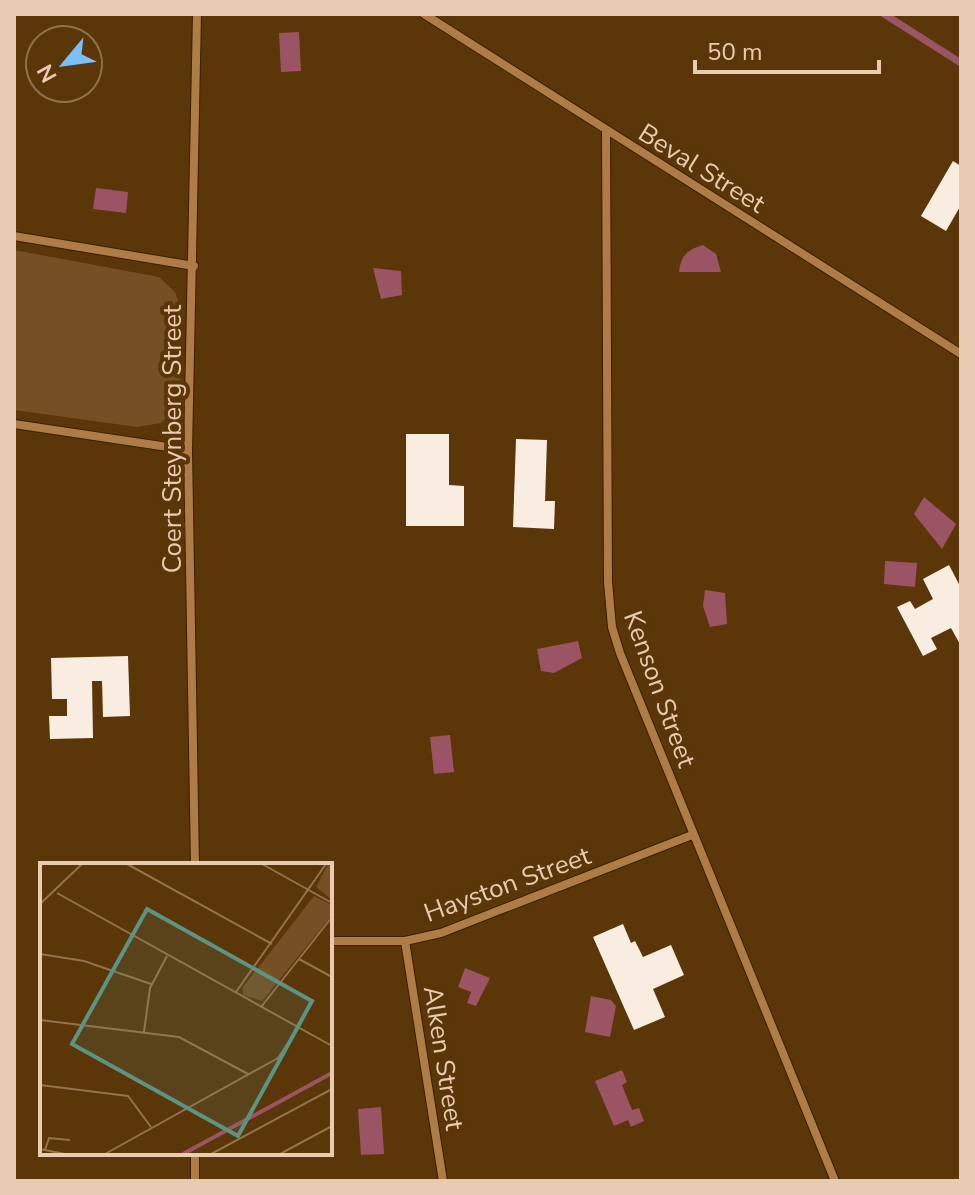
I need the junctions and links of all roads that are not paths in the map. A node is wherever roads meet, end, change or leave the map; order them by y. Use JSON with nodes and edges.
{"nodes":[{"id":1,"x":197,"y":14,"type":"edge"},
{"id":2,"x":424,"y":14,"type":"edge"},
{"id":3,"x":606,"y":131,"type":"junction"},
{"id":4,"x":14,"y":236,"type":"edge"},
{"id":5,"x":194,"y":266,"type":"junction"},
{"id":6,"x":961,"y":354,"type":"edge"},
{"id":7,"x":14,"y":424,"type":"edge"},
{"id":8,"x":188,"y":450,"type":"junction"},
{"id":9,"x":692,"y":835,"type":"junction"},
{"id":10,"x":195,"y":863,"type":"edge"},
{"id":11,"x":332,"y":941,"type":"edge"},
{"id":12,"x":405,"y":941,"type":"junction"},
{"id":13,"x":195,"y":1155,"type":"edge"},
{"id":14,"x":195,"y":1181,"type":"edge"},
{"id":15,"x":443,"y":1181,"type":"edge"},
{"id":16,"x":835,"y":1181,"type":"edge"}],
"edges":[{"from":1,"to":5,"type":"street","name":"Coert Steynberg Street"},
{"from":2,"to":3,"type":"street","name":"Beval Street"},
{"from":3,"to":6,"type":"street","name":"Beval Street"},
{"from":3,"to":9,"type":"street","name":"Kenson Street"},
{"from":4,"to":5,"type":"street"},
{"from":5,"to":8,"type":"street","name":"Coert Steynberg Street"},
{"from":7,"to":8,"type":"street"},
{"from":8,"to":10,"type":"street","name":"Coert Steynberg Street"},
{"from":9,"to":12,"type":"street","name":"Hayston Street"},
{"from":9,"to":16,"type":"street","name":"Kenson Street"},
{"from":11,"to":12,"type":"street","name":"Hayston Street"},
{"from":12,"to":15,"type":"street","name":"Alken Street"},
{"from":13,"to":14,"type":"street"}]}
